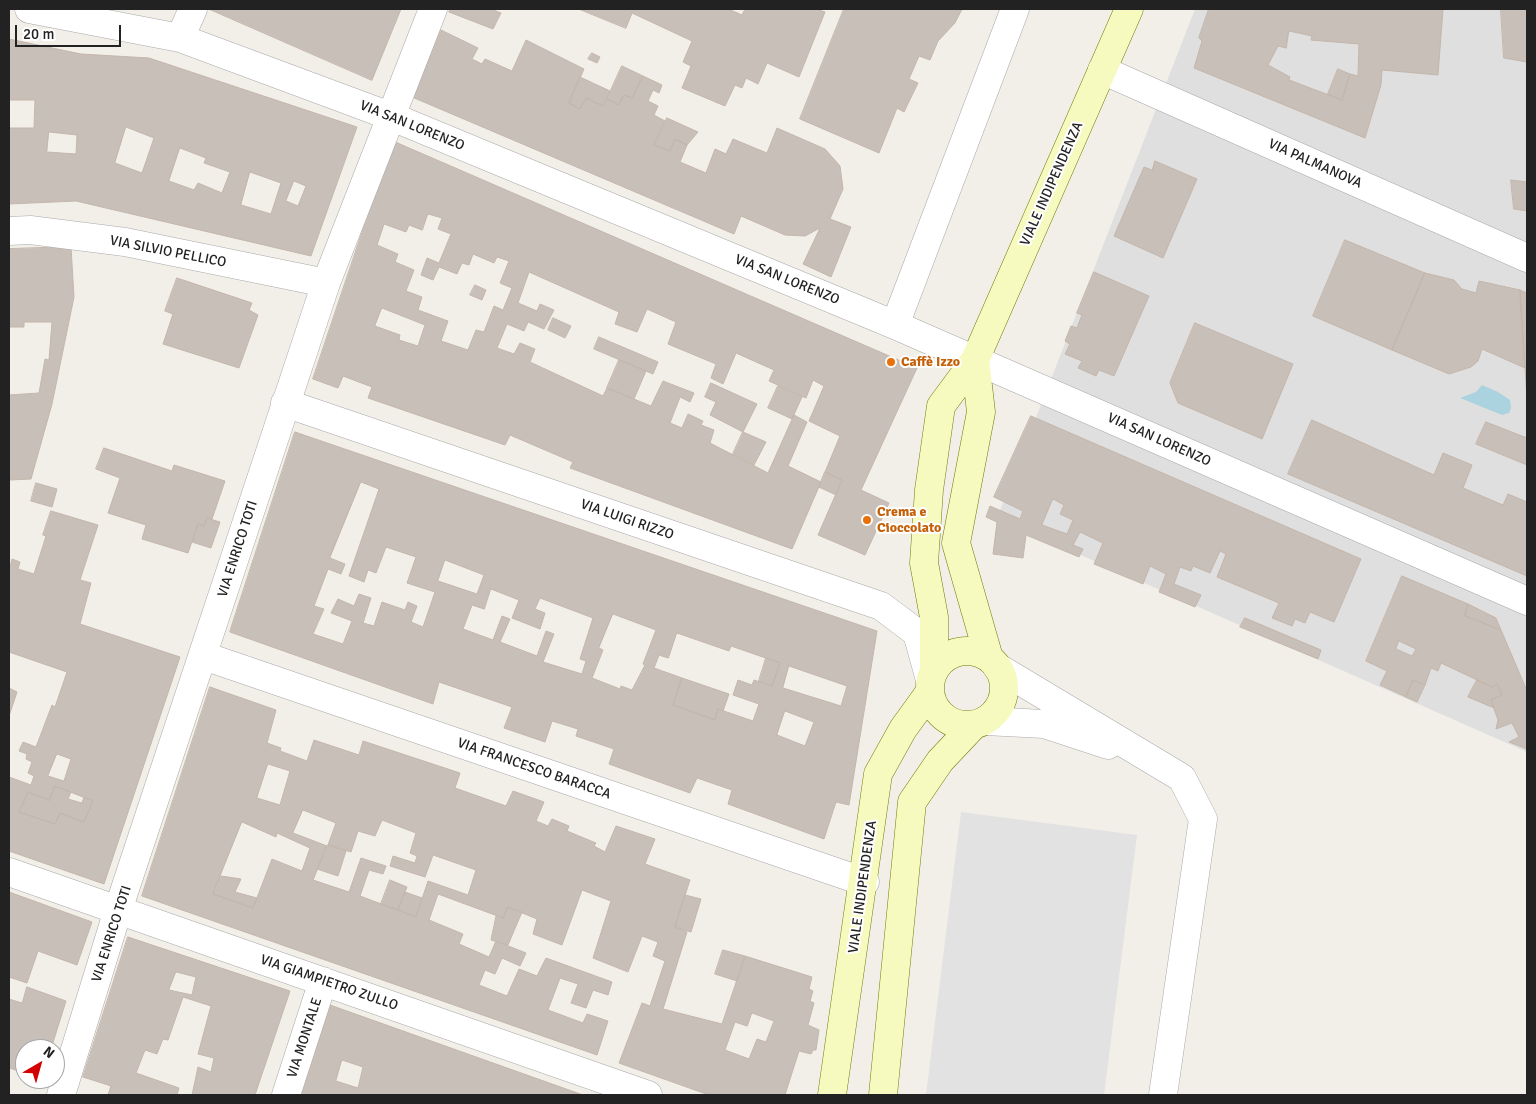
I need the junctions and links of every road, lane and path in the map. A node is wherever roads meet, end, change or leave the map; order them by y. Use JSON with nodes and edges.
{"nodes":[{"id":1,"x":31,"y":9,"type":"edge"},
{"id":2,"x":193,"y":9,"type":"edge"},
{"id":3,"x":433,"y":9,"type":"edge"},
{"id":4,"x":1016,"y":9,"type":"edge"},
{"id":5,"x":1129,"y":9,"type":"edge"},
{"id":6,"x":180,"y":38,"type":"junction"},
{"id":7,"x":1102,"y":70,"type":"junction"},
{"id":8,"x":390,"y":116,"type":"junction"},
{"id":9,"x":9,"y":231,"type":"edge"},
{"id":10,"x":1527,"y":258,"type":"edge"},
{"id":11,"x":326,"y":283,"type":"junction"},
{"id":12,"x":895,"y":325,"type":"junction"},
{"id":13,"x":975,"y":360,"type":"junction"},
{"id":14,"x":285,"y":403,"type":"junction"},
{"id":15,"x":1527,"y":601,"type":"edge"},
{"id":16,"x":204,"y":656,"type":"junction"},
{"id":17,"x":993,"y":663,"type":"junction"},
{"id":18,"x":931,"y":680,"type":"junction"},
{"id":19,"x":980,"y":723,"type":"junction"},
{"id":20,"x":1149,"y":759,"type":"junction"},
{"id":21,"x":9,"y":872,"type":"edge"},
{"id":22,"x":865,"y":882,"type":"junction"},
{"id":23,"x":118,"y":910,"type":"junction"},
{"id":24,"x":323,"y":981,"type":"junction"},
{"id":25,"x":611,"y":1089,"type":"edge"},
{"id":26,"x":61,"y":1095,"type":"edge"},
{"id":27,"x":286,"y":1095,"type":"edge"},
{"id":28,"x":648,"y":1095,"type":"edge"},
{"id":29,"x":832,"y":1095,"type":"edge"},
{"id":30,"x":883,"y":1095,"type":"edge"},
{"id":31,"x":1163,"y":1095,"type":"edge"}],
"edges":[{"from":1,"to":6,"type":"street","name":"VIA SAN LORENZO"},
{"from":2,"to":6,"type":"street"},
{"from":3,"to":8,"type":"street","name":"VIA ENRICO TOTI"},
{"from":4,"to":12,"type":"street"},
{"from":5,"to":7,"type":"main road","name":"VIALE INDIPENDENZA"},
{"from":6,"to":8,"type":"street","name":"VIA SAN LORENZO"},
{"from":7,"to":10,"type":"street","name":"VIA PALMANOVA"},
{"from":7,"to":13,"type":"main road","name":"VIALE INDIPENDENZA"},
{"from":8,"to":11,"type":"street","name":"VIA ENRICO TOTI"},
{"from":8,"to":12,"type":"street","name":"VIA SAN LORENZO"},
{"from":9,"to":11,"type":"street","name":"VIA SILVIO PELLICO"},
{"from":11,"to":14,"type":"street","name":"VIA ENRICO TOTI"},
{"from":12,"to":13,"type":"street","name":"VIA SAN LORENZO"},
{"from":13,"to":15,"type":"street","name":"VIA SAN LORENZO"},
{"from":13,"to":17,"type":"main road"},
{"from":13,"to":18,"type":"main road","name":"VIALE INDIPENDENZA"},
{"from":14,"to":16,"type":"street","name":"VIA ENRICO TOTI"},
{"from":14,"to":18,"type":"street","name":"VIA LUIGI RIZZO"},
{"from":16,"to":22,"type":"street","name":"VIA FRANCESCO BARACCA"},
{"from":16,"to":23,"type":"street","name":"VIA ENRICO TOTI"},
{"from":17,"to":18,"type":"main road"},
{"from":17,"to":19,"type":"main road"},
{"from":17,"to":20,"type":"street"},
{"from":18,"to":19,"type":"main road"},
{"from":18,"to":22,"type":"main road","name":"VIALE INDIPENDENZA"},
{"from":19,"to":20,"type":"street"},
{"from":19,"to":30,"type":"main road"},
{"from":20,"to":31,"type":"street"},
{"from":21,"to":23,"type":"street","name":"VIA GIAMPIETRO ZULLO"},
{"from":22,"to":29,"type":"main road","name":"VIALE INDIPENDENZA"},
{"from":23,"to":24,"type":"street","name":"VIA GIAMPIETRO ZULLO"},
{"from":23,"to":26,"type":"street","name":"VIA ENRICO TOTI"},
{"from":24,"to":25,"type":"street","name":"VIA GIAMPIETRO ZULLO"},
{"from":24,"to":27,"type":"street","name":"VIA MONTALE"},
{"from":25,"to":28,"type":"street","name":"VIA GIAMPIETRO ZULLO"}]}
